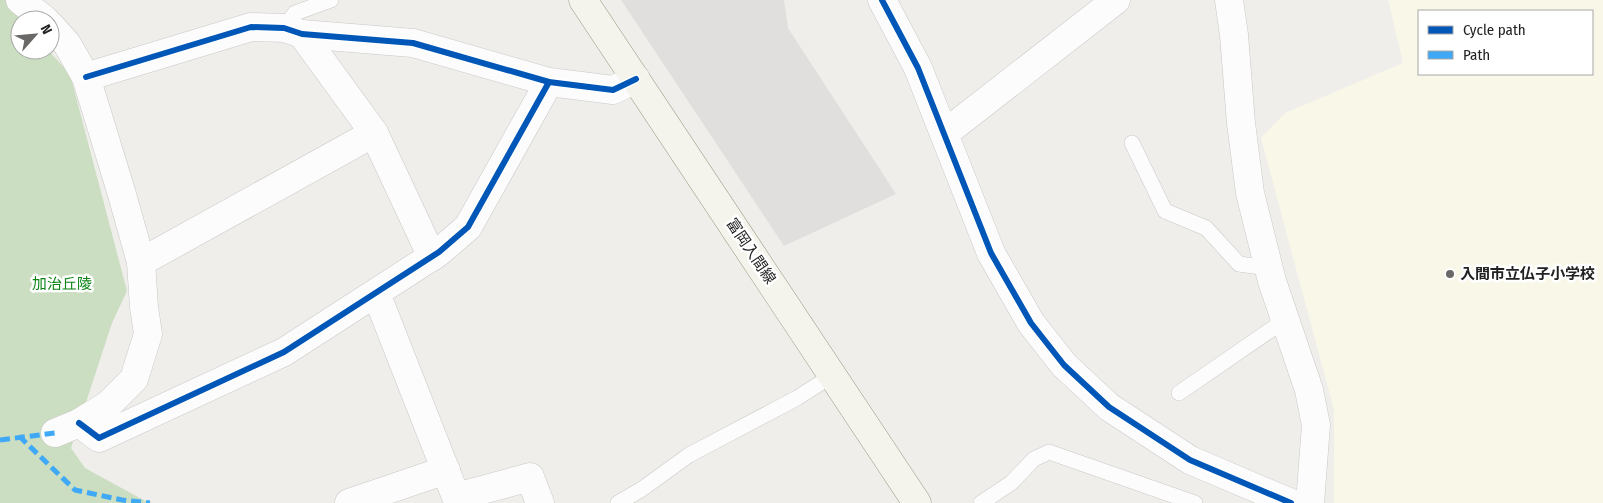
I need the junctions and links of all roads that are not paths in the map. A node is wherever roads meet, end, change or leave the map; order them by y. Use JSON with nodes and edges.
{"nodes":[{"id":1,"x":20,"y":0,"type":"edge"},
{"id":2,"x":331,"y":0,"type":"edge"},
{"id":3,"x":583,"y":0,"type":"edge"},
{"id":4,"x":882,"y":0,"type":"edge"},
{"id":5,"x":1116,"y":0,"type":"edge"},
{"id":6,"x":1229,"y":0,"type":"edge"},
{"id":7,"x":32,"y":10,"type":"edge"},
{"id":8,"x":293,"y":31,"type":"junction"},
{"id":9,"x":60,"y":36,"type":"edge"},
{"id":10,"x":86,"y":76,"type":"junction"},
{"id":11,"x":636,"y":79,"type":"junction"},
{"id":12,"x":549,"y":82,"type":"junction"},
{"id":13,"x":374,"y":133,"type":"junction"},
{"id":14,"x":944,"y":134,"type":"junction"},
{"id":15,"x":1132,"y":143,"type":"dead end"},
{"id":16,"x":432,"y":257,"type":"junction"},
{"id":17,"x":141,"y":262,"type":"junction"},
{"id":18,"x":1269,"y":268,"type":"junction"},
{"id":19,"x":376,"y":294,"type":"junction"},
{"id":20,"x":1286,"y":320,"type":"junction"},
{"id":21,"x":833,"y":375,"type":"junction"},
{"id":22,"x":1179,"y":393,"type":"dead end"},
{"id":23,"x":446,"y":470,"type":"junction"},
{"id":24,"x":1187,"y":502,"type":"edge"},
{"id":25,"x":350,"y":503,"type":"edge"},
{"id":26,"x":540,"y":503,"type":"edge"},
{"id":27,"x":618,"y":503,"type":"edge"},
{"id":28,"x":918,"y":503,"type":"edge"},
{"id":29,"x":982,"y":503,"type":"edge"},
{"id":30,"x":1291,"y":503,"type":"edge"},
{"id":31,"x":1310,"y":503,"type":"edge"}],
"edges":[{"from":1,"to":7,"type":"street"},
{"from":2,"to":8,"type":"lane"},
{"from":3,"to":11,"type":"main road","name":"富岡入間線"},
{"from":4,"to":14,"type":"street"},
{"from":5,"to":14,"type":"street"},
{"from":6,"to":18,"type":"street"},
{"from":8,"to":10,"type":"street"},
{"from":8,"to":12,"type":"street"},
{"from":8,"to":13,"type":"street"},
{"from":9,"to":10,"type":"street"},
{"from":10,"to":17,"type":"street"},
{"from":11,"to":12,"type":"street"},
{"from":11,"to":21,"type":"main road","name":"富岡入間線"},
{"from":12,"to":16,"type":"street"},
{"from":13,"to":16,"type":"street"},
{"from":13,"to":17,"type":"street"},
{"from":14,"to":30,"type":"street"},
{"from":15,"to":18,"type":"lane"},
{"from":16,"to":19,"type":"street"},
{"from":17,"to":19,"type":"street"},
{"from":18,"to":20,"type":"street"},
{"from":19,"to":23,"type":"street"},
{"from":20,"to":22,"type":"lane"},
{"from":20,"to":31,"type":"street"},
{"from":21,"to":27,"type":"lane"},
{"from":21,"to":28,"type":"main road","name":"富岡入間線"},
{"from":23,"to":25,"type":"street"},
{"from":23,"to":26,"type":"street"},
{"from":24,"to":29,"type":"lane"}]}
